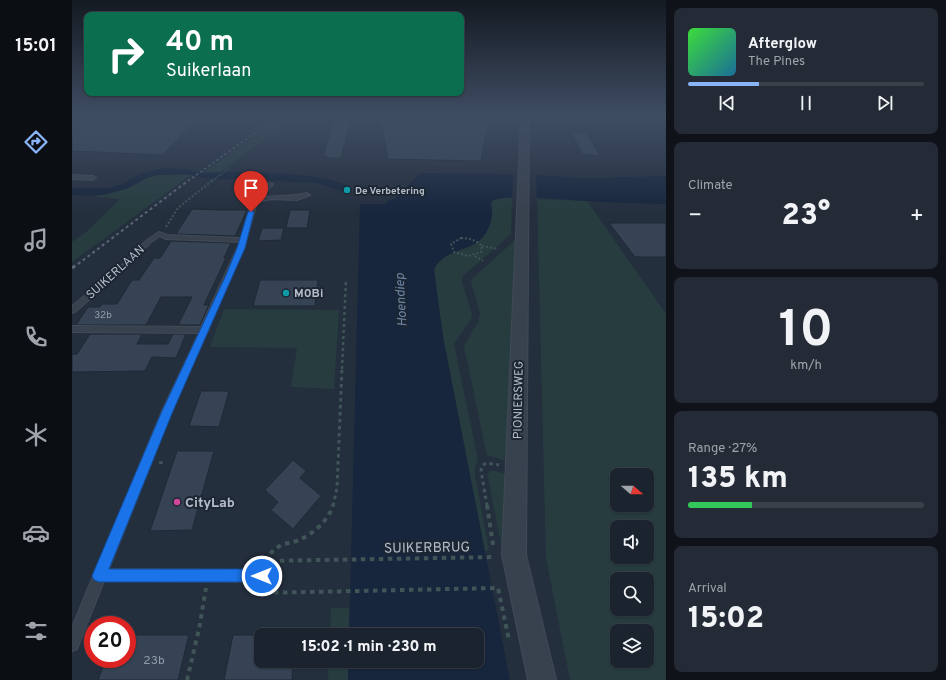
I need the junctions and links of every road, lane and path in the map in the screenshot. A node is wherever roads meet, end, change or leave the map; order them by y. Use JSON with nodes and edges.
{"nodes":[{"id":1,"x":524,"y":149,"type":"edge"},
{"id":2,"x":228,"y":170,"type":"dead end"},
{"id":3,"x":72,"y":177,"type":"edge"},
{"id":4,"x":93,"y":178,"type":"dead end"},
{"id":5,"x":270,"y":184,"type":"dead end"},
{"id":6,"x":307,"y":195,"type":"dead end"},
{"id":7,"x":256,"y":200,"type":"junction"},
{"id":8,"x":159,"y":234,"type":"junction"},
{"id":9,"x":244,"y":240,"type":"junction"},
{"id":10,"x":482,"y":246,"type":"junction"},
{"id":11,"x":498,"y":249,"type":"dead end"},
{"id":12,"x":475,"y":256,"type":"junction"},
{"id":13,"x":483,"y":261,"type":"dead end"},
{"id":14,"x":346,"y":279,"type":"dead end"},
{"id":15,"x":72,"y":310,"type":"edge"},
{"id":16,"x":72,"y":329,"type":"edge"},
{"id":17,"x":205,"y":330,"type":"junction"},
{"id":18,"x":516,"y":471,"type":"junction"},
{"id":19,"x":265,"y":561,"type":"dead end"},
{"id":20,"x":279,"y":561,"type":"dead end"},
{"id":21,"x":99,"y":576,"type":"junction"},
{"id":22,"x":208,"y":576,"type":"junction"},
{"id":23,"x":262,"y":576,"type":"joint"},
{"id":24,"x":509,"y":640,"type":"dead end"},
{"id":25,"x":72,"y":644,"type":"edge"},
{"id":26,"x":187,"y":680,"type":"edge"},
{"id":27,"x":542,"y":680,"type":"edge"}],
"edges":[{"from":1,"to":18,"type":"street","name":"PIONIERSWEG"},
{"from":2,"to":8,"type":"path"},
{"from":3,"to":4,"type":"lane"},
{"from":5,"to":7,"type":"lane"},
{"from":6,"to":7,"type":"lane"},
{"from":7,"to":9,"type":"lane"},
{"from":8,"to":9,"type":"lane"},
{"from":8,"to":15,"type":"lane","name":"SUIKERLAAN"},
{"from":9,"to":17,"type":"lane"},
{"from":10,"to":11,"type":"path"},
{"from":10,"to":12,"type":"path"},
{"from":10,"to":12,"type":"path"},
{"from":12,"to":13,"type":"path"},
{"from":14,"to":19,"type":"path"},
{"from":16,"to":17,"type":"lane"},
{"from":17,"to":21,"type":"lane"},
{"from":18,"to":20,"type":"path","name":"SUIKERBRUG"},
{"from":18,"to":27,"type":"street","name":"PIONIERSWEG"},
{"from":21,"to":22,"type":"lane"},
{"from":21,"to":25,"type":"lane"},
{"from":22,"to":23,"type":"lane"},
{"from":22,"to":26,"type":"path"},
{"from":23,"to":24,"type":"path"}]}
